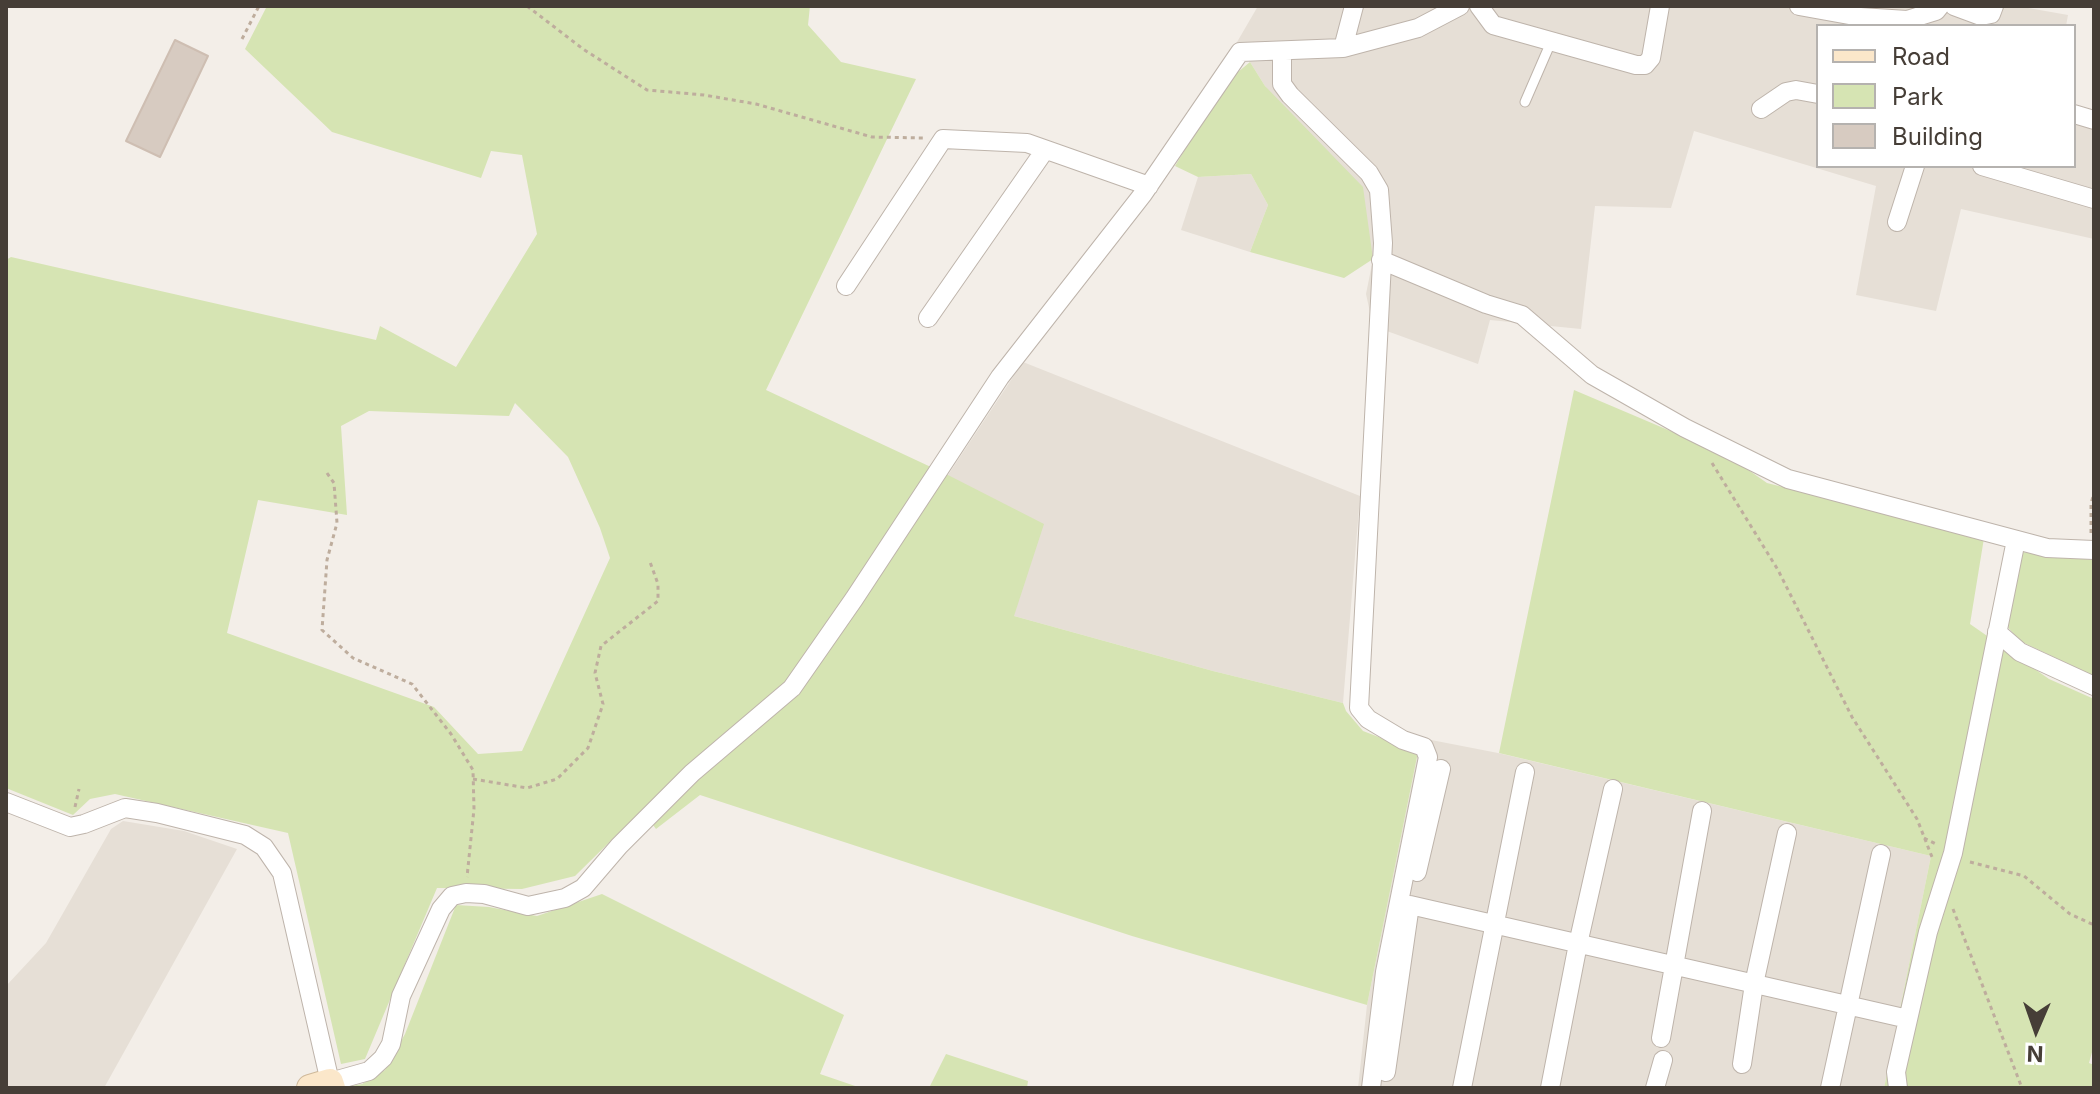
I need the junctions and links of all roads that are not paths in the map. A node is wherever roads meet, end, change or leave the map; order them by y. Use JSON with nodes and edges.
{"nodes":[{"id":1,"x":1354,"y":6,"type":"edge"},
{"id":2,"x":1460,"y":6,"type":"edge"},
{"id":3,"x":1479,"y":6,"type":"edge"},
{"id":4,"x":1660,"y":6,"type":"edge"},
{"id":5,"x":1799,"y":6,"type":"edge"},
{"id":6,"x":1940,"y":6,"type":"edge"},
{"id":7,"x":1954,"y":6,"type":"edge"},
{"id":8,"x":1990,"y":15,"type":"edge"},
{"id":9,"x":1847,"y":20,"type":"edge"},
{"id":10,"x":1551,"y":42,"type":"junction"},
{"id":11,"x":1343,"y":48,"type":"junction"},
{"id":12,"x":1282,"y":51,"type":"junction"},
{"id":13,"x":1816,"y":94,"type":"edge"},
{"id":14,"x":1525,"y":102,"type":"dead end"},
{"id":15,"x":1761,"y":109,"type":"dead end"},
{"id":16,"x":1045,"y":150,"type":"junction"},
{"id":17,"x":1914,"y":168,"type":"edge"},
{"id":18,"x":1989,"y":168,"type":"edge"},
{"id":19,"x":1149,"y":186,"type":"junction"},
{"id":20,"x":2094,"y":199,"type":"edge"},
{"id":21,"x":1897,"y":222,"type":"dead end"},
{"id":22,"x":1381,"y":260,"type":"junction"},
{"id":23,"x":846,"y":286,"type":"dead end"},
{"id":24,"x":928,"y":318,"type":"dead end"},
{"id":25,"x":2016,"y":540,"type":"junction"},
{"id":26,"x":2092,"y":550,"type":"edge"},
{"id":27,"x":1997,"y":632,"type":"junction"},
{"id":28,"x":2094,"y":686,"type":"edge"},
{"id":29,"x":1441,"y":769,"type":"dead end"},
{"id":30,"x":1525,"y":772,"type":"dead end"},
{"id":31,"x":1613,"y":789,"type":"dead end"},
{"id":32,"x":6,"y":802,"type":"edge"},
{"id":33,"x":1702,"y":811,"type":"dead end"},
{"id":34,"x":1787,"y":833,"type":"dead end"},
{"id":35,"x":1881,"y":854,"type":"dead end"},
{"id":36,"x":1410,"y":905,"type":"junction"},
{"id":37,"x":1494,"y":925,"type":"junction"},
{"id":38,"x":1578,"y":944,"type":"junction"},
{"id":39,"x":1673,"y":966,"type":"junction"},
{"id":40,"x":1754,"y":984,"type":"junction"},
{"id":41,"x":1849,"y":1006,"type":"junction"},
{"id":42,"x":1908,"y":1019,"type":"junction"},
{"id":43,"x":1661,"y":1038,"type":"dead end"},
{"id":44,"x":1663,"y":1060,"type":"dead end"},
{"id":45,"x":1742,"y":1064,"type":"dead end"},
{"id":46,"x":1386,"y":1072,"type":"dead end"},
{"id":47,"x":324,"y":1086,"type":"edge"},
{"id":48,"x":1371,"y":1088,"type":"edge"},
{"id":49,"x":1462,"y":1088,"type":"edge"},
{"id":50,"x":1550,"y":1088,"type":"edge"},
{"id":51,"x":1655,"y":1088,"type":"edge"},
{"id":52,"x":1830,"y":1088,"type":"edge"},
{"id":53,"x":1898,"y":1088,"type":"edge"}],
"edges":[{"from":1,"to":11,"type":"street"},
{"from":2,"to":11,"type":"street"},
{"from":3,"to":10,"type":"street"},
{"from":4,"to":10,"type":"street"},
{"from":5,"to":9,"type":"street"},
{"from":6,"to":9,"type":"street"},
{"from":7,"to":8,"type":"street"},
{"from":10,"to":14,"type":"lane"},
{"from":11,"to":12,"type":"street"},
{"from":12,"to":19,"type":"street"},
{"from":12,"to":22,"type":"street"},
{"from":13,"to":15,"type":"street"},
{"from":16,"to":19,"type":"street"},
{"from":16,"to":23,"type":"street"},
{"from":16,"to":24,"type":"street"},
{"from":17,"to":21,"type":"street"},
{"from":18,"to":20,"type":"street"},
{"from":19,"to":47,"type":"street"},
{"from":22,"to":25,"type":"street"},
{"from":22,"to":48,"type":"street"},
{"from":25,"to":26,"type":"street"},
{"from":25,"to":27,"type":"street"},
{"from":27,"to":28,"type":"street"},
{"from":27,"to":42,"type":"street"},
{"from":29,"to":36,"type":"street"},
{"from":30,"to":37,"type":"street"},
{"from":31,"to":38,"type":"street"},
{"from":32,"to":47,"type":"street"},
{"from":33,"to":39,"type":"street"},
{"from":34,"to":40,"type":"street"},
{"from":35,"to":41,"type":"street"},
{"from":36,"to":37,"type":"street"},
{"from":36,"to":46,"type":"street"},
{"from":37,"to":38,"type":"street"},
{"from":37,"to":49,"type":"street"},
{"from":38,"to":39,"type":"street"},
{"from":38,"to":50,"type":"street"},
{"from":39,"to":40,"type":"street"},
{"from":39,"to":43,"type":"street"},
{"from":40,"to":41,"type":"street"},
{"from":40,"to":45,"type":"street"},
{"from":41,"to":42,"type":"street"},
{"from":41,"to":52,"type":"street"},
{"from":42,"to":53,"type":"street"},
{"from":44,"to":51,"type":"street"}]}
